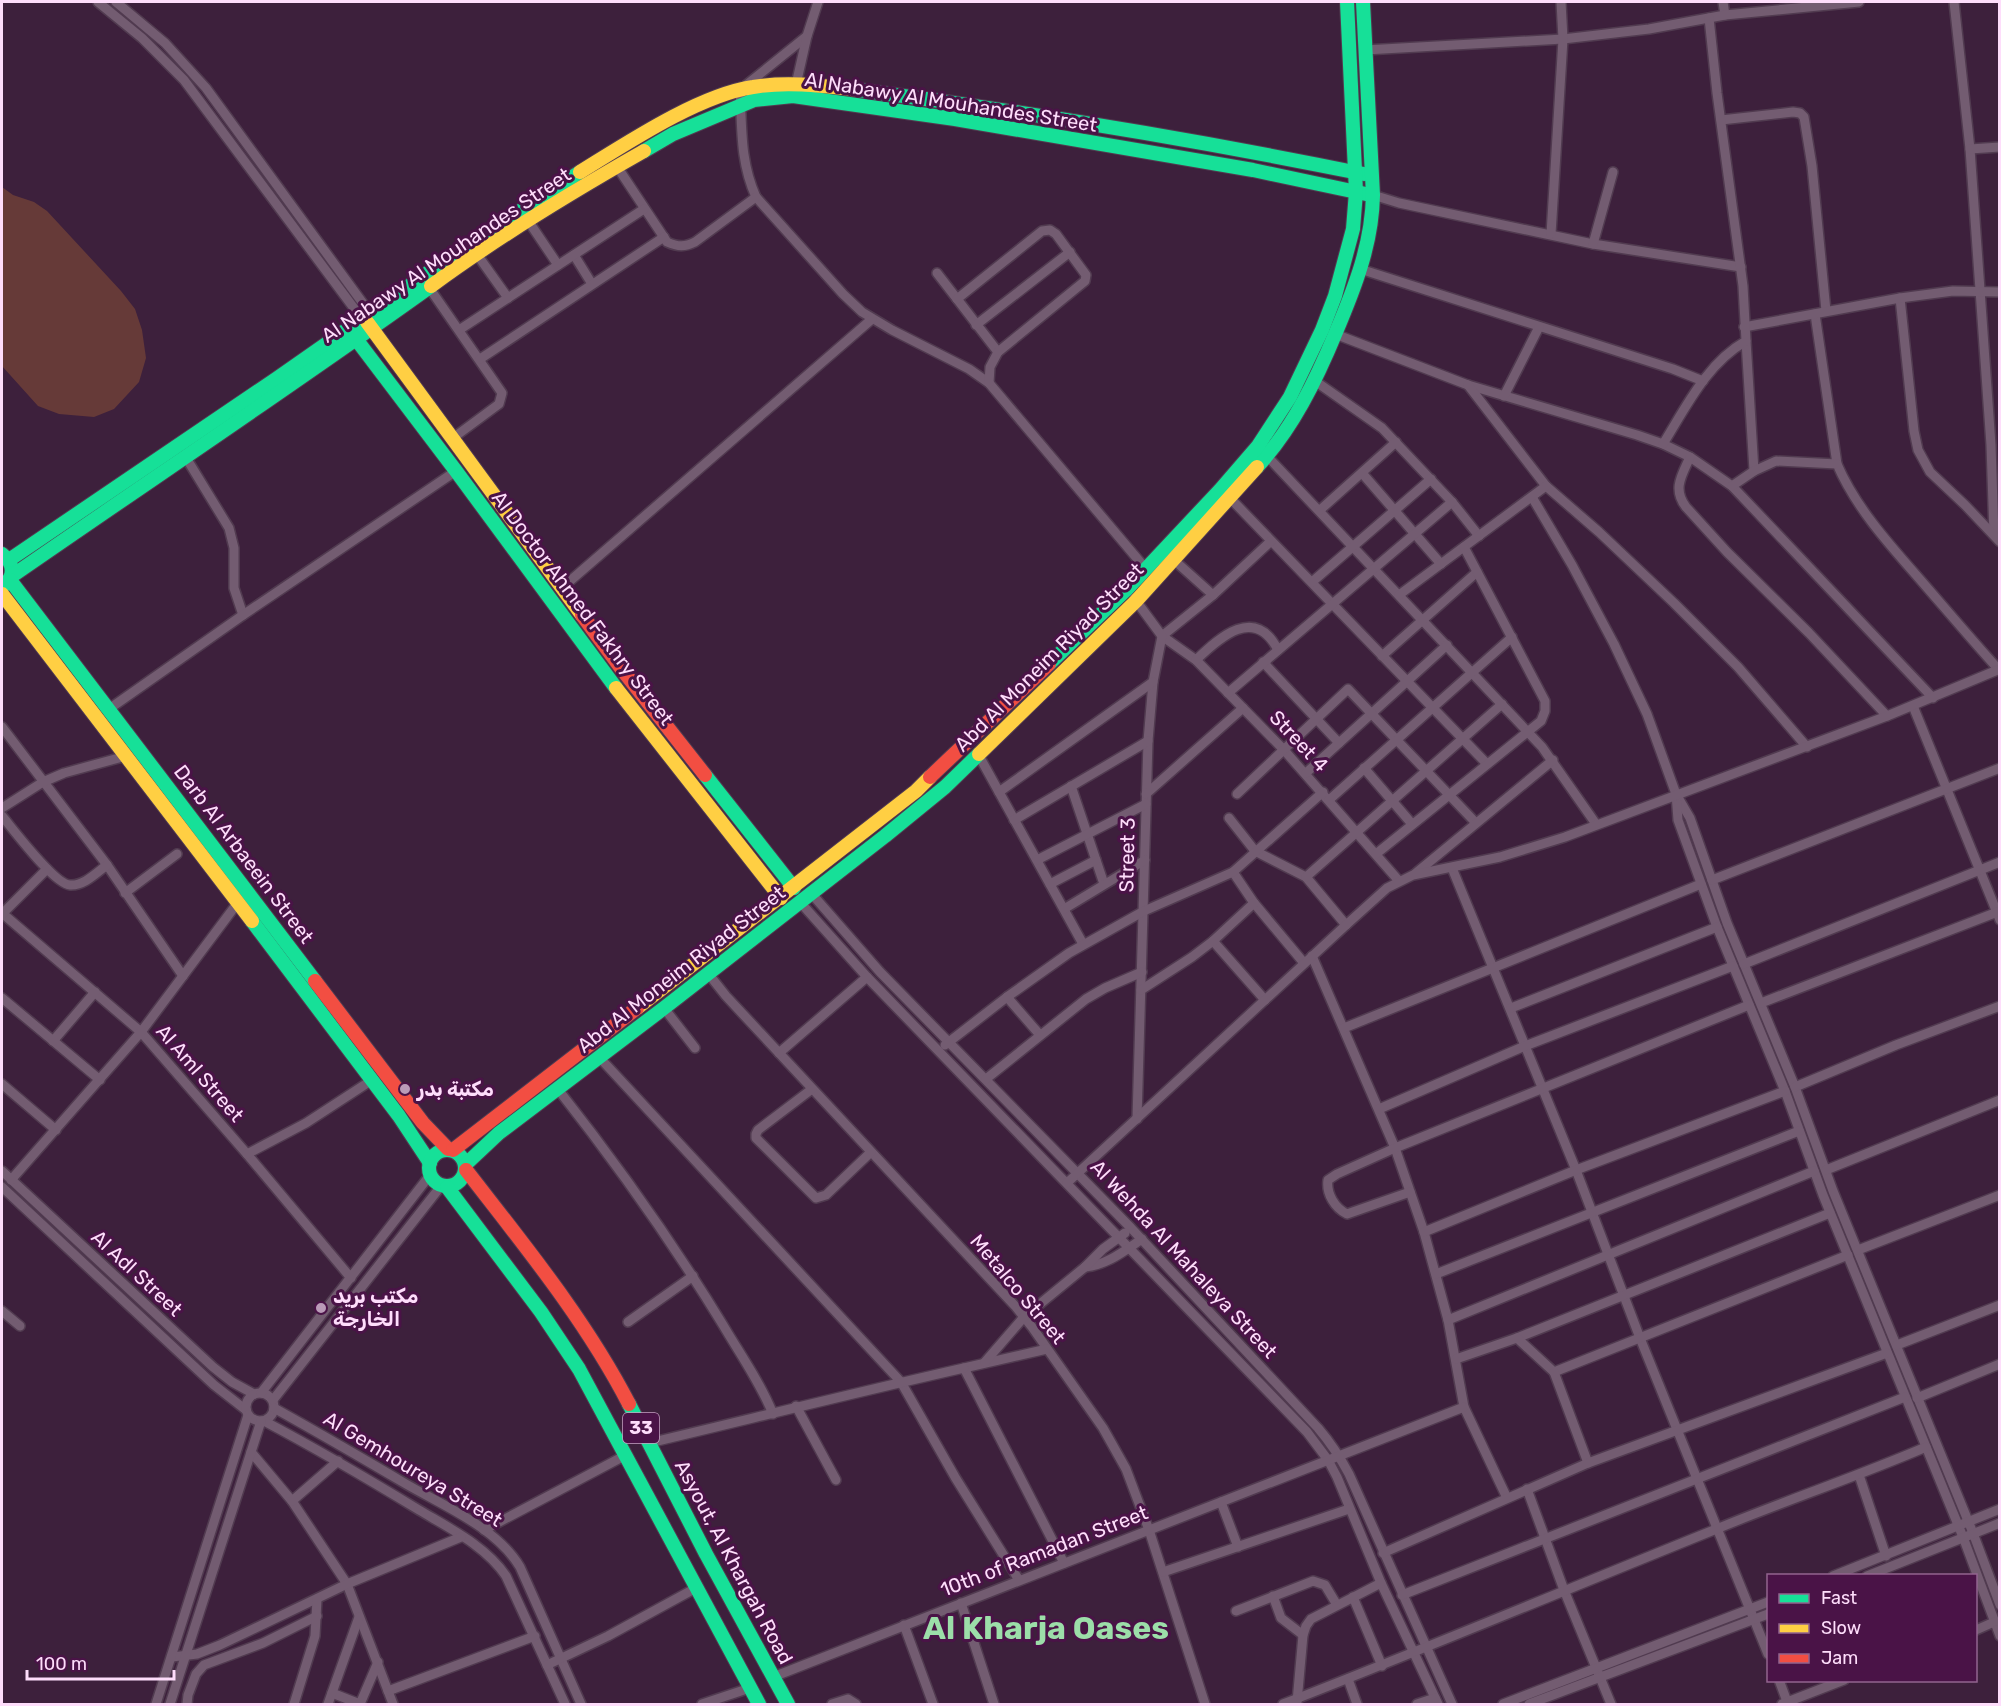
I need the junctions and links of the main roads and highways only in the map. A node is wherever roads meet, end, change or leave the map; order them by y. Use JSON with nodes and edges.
{"nodes":[{"id":1,"x":1347,"y":2,"type":"edge"},
{"id":2,"x":1363,"y":2,"type":"edge"},
{"id":3,"x":795,"y":90,"type":"junction"},
{"id":4,"x":896,"y":94,"type":"junction"},
{"id":5,"x":958,"y":103,"type":"junction"},
{"id":6,"x":893,"y":110,"type":"junction"},
{"id":7,"x":956,"y":119,"type":"junction"},
{"id":8,"x":1129,"y":130,"type":"junction"},
{"id":9,"x":1124,"y":149,"type":"junction"},
{"id":10,"x":1354,"y":172,"type":"junction"},
{"id":11,"x":1372,"y":175,"type":"junction"},
{"id":12,"x":1356,"y":192,"type":"junction"},
{"id":13,"x":1373,"y":195,"type":"junction"},
{"id":14,"x":367,"y":319,"type":"junction"},
{"id":15,"x":356,"y":339,"type":"junction"},
{"id":16,"x":301,"y":370,"type":"junction"},
{"id":17,"x":402,"y":371,"type":"junction"},
{"id":18,"x":388,"y":381,"type":"junction"},
{"id":19,"x":506,"y":510,"type":"junction"},
{"id":20,"x":492,"y":520,"type":"junction"},
{"id":21,"x":5,"y":557,"type":"edge"},
{"id":22,"x":8,"y":581,"type":"edge"},
{"id":23,"x":2,"y":594,"type":"edge"},
{"id":24,"x":624,"y":672,"type":"junction"},
{"id":25,"x":611,"y":682,"type":"junction"},
{"id":26,"x":895,"y":808,"type":"junction"},
{"id":27,"x":904,"y":821,"type":"junction"},
{"id":28,"x":794,"y":888,"type":"junction"},
{"id":29,"x":781,"y":898,"type":"junction"},
{"id":30,"x":339,"y":1025,"type":"junction"},
{"id":31,"x":353,"y":1042,"type":"junction"},
{"id":32,"x":451,"y":1150,"type":"junction"},
{"id":33,"x":466,"y":1167,"type":"junction"},
{"id":34,"x":430,"y":1169,"type":"junction"},
{"id":35,"x":444,"y":1186,"type":"junction"},
{"id":36,"x":759,"y":1704,"type":"edge"},
{"id":37,"x":788,"y":1704,"type":"edge"}],
"edges":[{"from":1,"to":10,"type":"main road","name":"Abd Al Moneim Riyad Street"},
{"from":2,"to":11,"type":"main road","name":"Abd Al Moneim Riyad Street"},
{"from":3,"to":4,"type":"main road","name":"Al Nabawy Al Mouhandes Street"},
{"from":3,"to":6,"type":"main road","name":"Al Nabawy Al Mouhandes Street"},
{"from":3,"to":14,"type":"main road","name":"Al Nabawy Al Mouhandes Street"},
{"from":3,"to":14,"type":"main road","name":"Al Nabawy Al Mouhandes Street"},
{"from":4,"to":5,"type":"main road","name":"Al Nabawy Al Mouhandes Street"},
{"from":4,"to":6,"type":"main road"},
{"from":5,"to":7,"type":"main road"},
{"from":5,"to":8,"type":"main road","name":"Al Nabawy Al Mouhandes Street"},
{"from":6,"to":7,"type":"main road","name":"Al Nabawy Al Mouhandes Street"},
{"from":7,"to":9,"type":"main road","name":"Al Nabawy Al Mouhandes Street"},
{"from":8,"to":9,"type":"main road"},
{"from":8,"to":10,"type":"main road","name":"Al Nabawy Al Mouhandes Street"},
{"from":9,"to":12,"type":"main road","name":"Al Nabawy Al Mouhandes Street"},
{"from":10,"to":11,"type":"main road","name":"Al Nabawy Al Mouhandes Street"},
{"from":10,"to":12,"type":"main road","name":"Abd Al Moneim Riyad Street"},
{"from":11,"to":13,"type":"main road","name":"Abd Al Moneim Riyad Street"},
{"from":12,"to":13,"type":"main road","name":"Al Nabawy Al Mouhandes Street"},
{"from":12,"to":26,"type":"main road","name":"Abd Al Moneim Riyad Street"},
{"from":13,"to":27,"type":"main road","name":"Abd Al Moneim Riyad Street"},
{"from":14,"to":15,"type":"main road","name":"Al Nabawy Al Mouhandes Street"},
{"from":14,"to":16,"type":"main road","name":"Al Nabawy Al Mouhandes Street"},
{"from":14,"to":17,"type":"main road","name":"Al Doctor Ahmed Fakhry Street"},
{"from":15,"to":16,"type":"main road","name":"Al Nabawy Al Mouhandes Street"},
{"from":15,"to":18,"type":"main road","name":"Al Doctor Ahmed Fakhry Street"},
{"from":16,"to":21,"type":"main road","name":"Al Nabawy Al Mouhandes Street"},
{"from":16,"to":22,"type":"main road","name":"Al Nabawy Al Mouhandes Street"},
{"from":17,"to":18,"type":"main road"},
{"from":17,"to":19,"type":"main road","name":"Al Doctor Ahmed Fakhry Street"},
{"from":18,"to":20,"type":"main road","name":"Al Doctor Ahmed Fakhry Street"},
{"from":19,"to":20,"type":"main road"},
{"from":19,"to":24,"type":"main road","name":"Al Doctor Ahmed Fakhry Street"},
{"from":20,"to":25,"type":"main road","name":"Al Doctor Ahmed Fakhry Street"},
{"from":21,"to":22,"type":"main road"},
{"from":22,"to":30,"type":"main road","name":"Darb Al Arbaeein Street"},
{"from":23,"to":30,"type":"main road","name":"Darb Al Arbaeein Street"},
{"from":24,"to":25,"type":"main road"},
{"from":24,"to":28,"type":"main road","name":"Al Doctor Ahmed Fakhry Street"},
{"from":25,"to":29,"type":"main road","name":"Al Doctor Ahmed Fakhry Street"},
{"from":26,"to":27,"type":"main road"},
{"from":26,"to":28,"type":"main road","name":"Abd Al Moneim Riyad Street"},
{"from":27,"to":33,"type":"main road","name":"Abd Al Moneim Riyad Street"},
{"from":28,"to":29,"type":"main road","name":"Abd Al Moneim Riyad Street"},
{"from":29,"to":32,"type":"main road","name":"Abd Al Moneim Riyad Street"},
{"from":30,"to":31,"type":"main road","name":"Darb Al Arbaeein Street"},
{"from":31,"to":32,"type":"main road","name":"Darb Al Arbaeein Street"},
{"from":31,"to":34,"type":"main road","name":"Darb Al Arbaeein Street"},
{"from":32,"to":33,"type":"main road"},
{"from":32,"to":34,"type":"main road"},
{"from":33,"to":35,"type":"main road"},
{"from":33,"to":37,"type":"main road","name":"Asyout, Al Khargah Road","number":"33"},
{"from":34,"to":35,"type":"main road"},
{"from":35,"to":36,"type":"main road","number":"33"}]}
